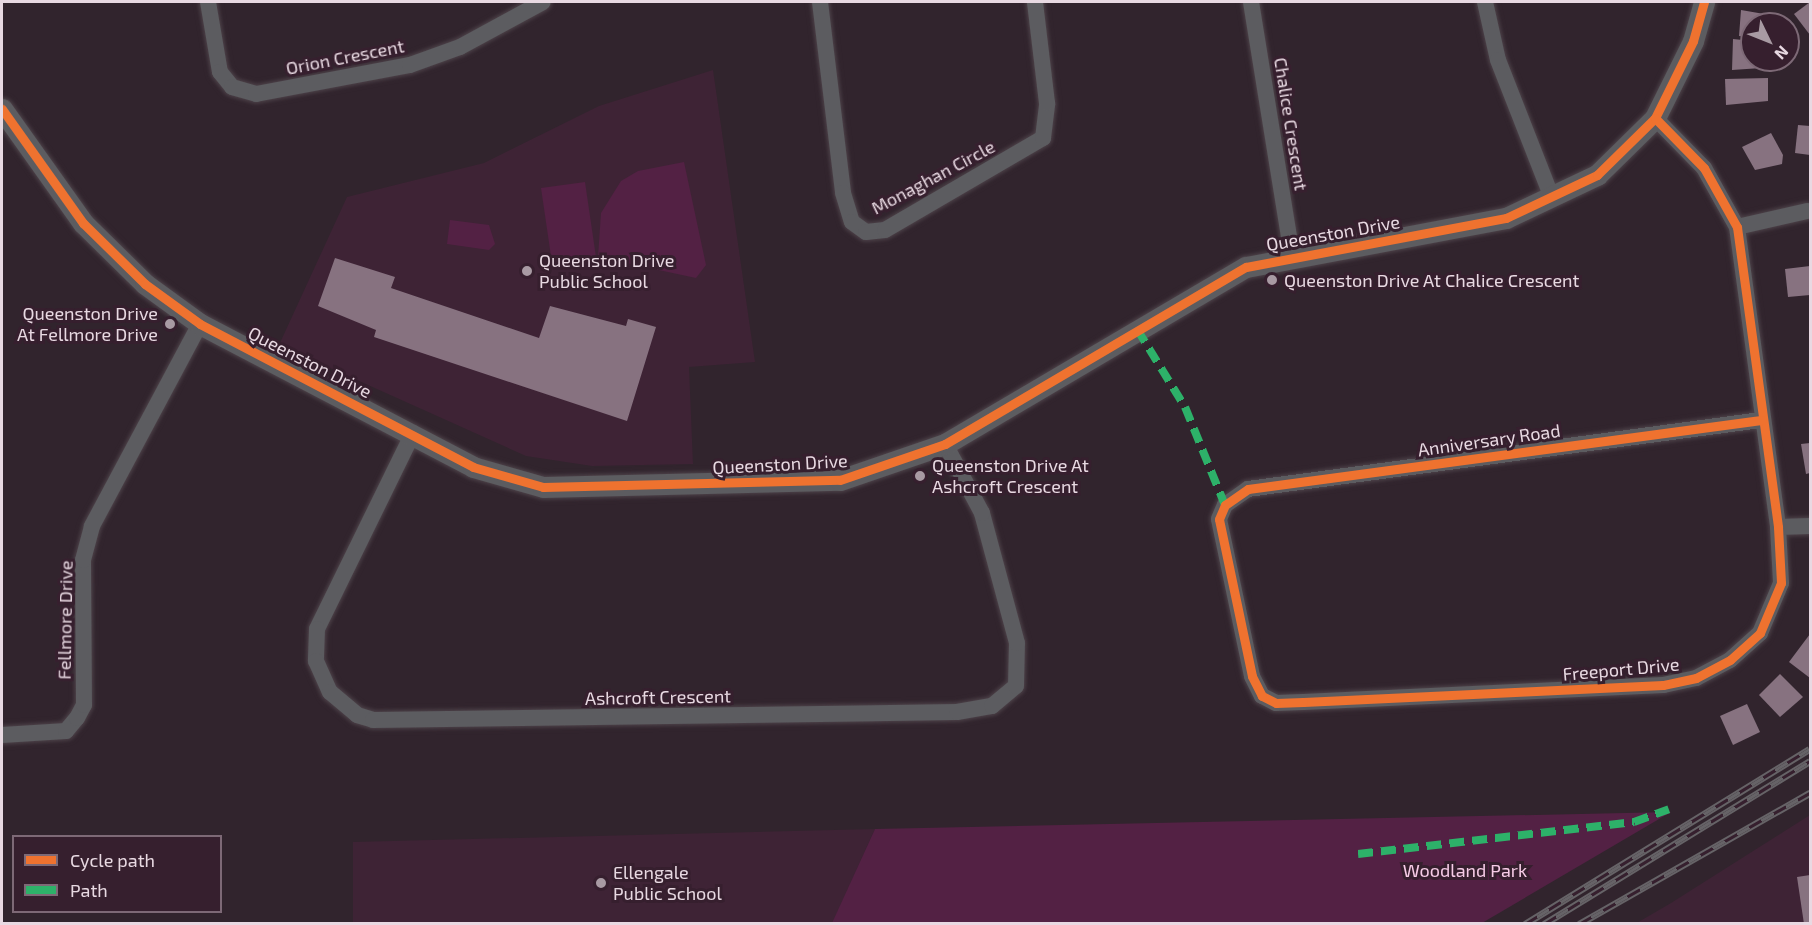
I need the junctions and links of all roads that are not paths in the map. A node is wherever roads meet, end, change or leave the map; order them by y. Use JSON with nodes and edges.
{"nodes":[{"id":1,"x":208,"y":2,"type":"edge"},
{"id":2,"x":543,"y":2,"type":"edge"},
{"id":3,"x":820,"y":2,"type":"edge"},
{"id":4,"x":1035,"y":2,"type":"edge"},
{"id":5,"x":1251,"y":2,"type":"edge"},
{"id":6,"x":1485,"y":2,"type":"edge"},
{"id":7,"x":1704,"y":2,"type":"edge"},
{"id":8,"x":2,"y":109,"type":"edge"},
{"id":9,"x":1655,"y":118,"type":"junction"},
{"id":10,"x":1552,"y":198,"type":"junction"},
{"id":11,"x":1807,"y":211,"type":"dead end"},
{"id":12,"x":1737,"y":227,"type":"junction"},
{"id":13,"x":1292,"y":254,"type":"junction"},
{"id":14,"x":201,"y":324,"type":"junction"},
{"id":15,"x":1761,"y":420,"type":"junction"},
{"id":16,"x":413,"y":433,"type":"junction"},
{"id":17,"x":945,"y":444,"type":"junction"},
{"id":18,"x":1225,"y":505,"type":"joint"},
{"id":19,"x":1810,"y":526,"type":"edge"},
{"id":20,"x":1778,"y":527,"type":"junction"},
{"id":21,"x":2,"y":735,"type":"edge"}],
"edges":[{"from":1,"to":2,"type":"street","name":"Orion Crescent"},
{"from":3,"to":4,"type":"street","name":"Monaghan Circle"},
{"from":5,"to":13,"type":"street","name":"Chalice Crescent"},
{"from":6,"to":10,"type":"street"},
{"from":7,"to":9,"type":"street","name":"Queenston Drive"},
{"from":8,"to":14,"type":"street","name":"Queenston Drive"},
{"from":9,"to":10,"type":"street","name":"Queenston Drive"},
{"from":9,"to":12,"type":"street","name":"Freeport Drive"},
{"from":10,"to":13,"type":"street","name":"Queenston Drive"},
{"from":11,"to":12,"type":"street"},
{"from":12,"to":15,"type":"street","name":"Freeport Drive"},
{"from":13,"to":17,"type":"street","name":"Queenston Drive"},
{"from":14,"to":16,"type":"street","name":"Queenston Drive"},
{"from":14,"to":21,"type":"street","name":"Fellmore Drive"},
{"from":15,"to":18,"type":"street","name":"Anniversary Road"},
{"from":15,"to":20,"type":"street","name":"Freeport Drive"},
{"from":16,"to":17,"type":"street","name":"Queenston Drive"},
{"from":16,"to":17,"type":"street","name":"Ashcroft Crescent"},
{"from":18,"to":20,"type":"street","name":"Freeport Drive"},
{"from":19,"to":20,"type":"street"}]}
